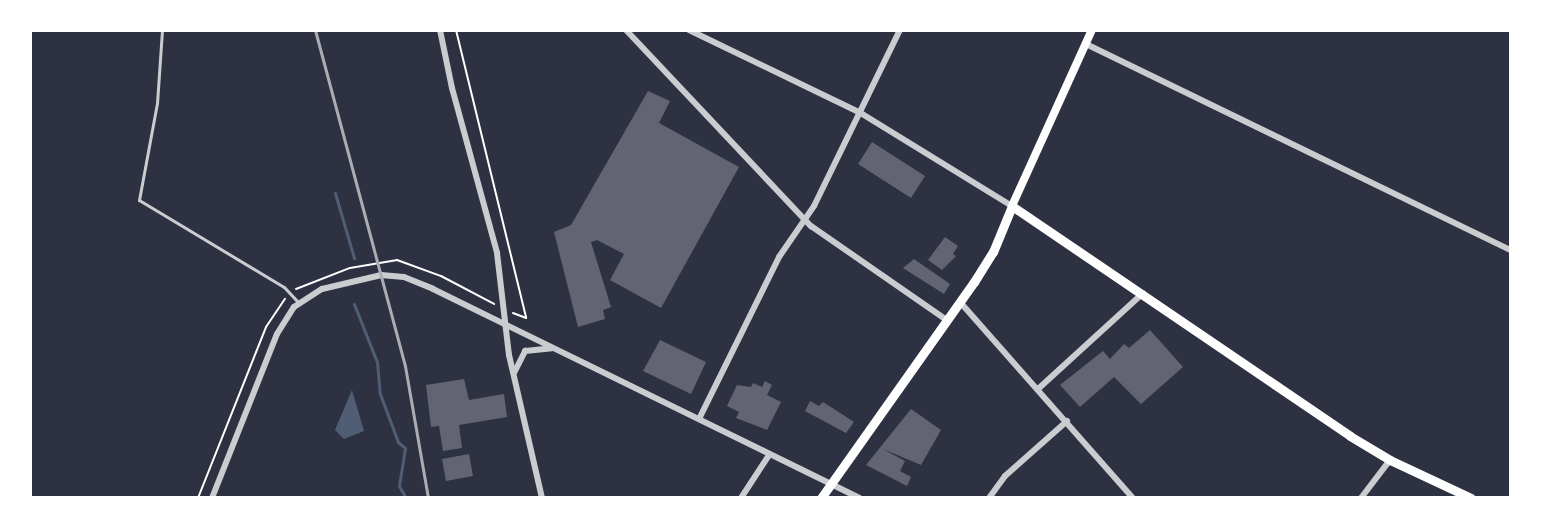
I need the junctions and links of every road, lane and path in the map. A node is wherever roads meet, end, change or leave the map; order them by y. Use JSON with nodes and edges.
{"nodes":[{"id":1,"x":162,"y":30,"type":"edge"},
{"id":2,"x":440,"y":30,"type":"edge"},
{"id":3,"x":456,"y":30,"type":"edge"},
{"id":4,"x":626,"y":30,"type":"edge"},
{"id":5,"x":689,"y":30,"type":"edge"},
{"id":6,"x":900,"y":30,"type":"edge"},
{"id":7,"x":1092,"y":30,"type":"edge"},
{"id":8,"x":1086,"y":44,"type":"junction"},
{"id":9,"x":859,"y":112,"type":"junction"},
{"id":10,"x":1012,"y":206,"type":"junction"},
{"id":11,"x":805,"y":221,"type":"junction"},
{"id":12,"x":1511,"y":250,"type":"edge"},
{"id":13,"x":302,"y":285,"type":"dead end"},
{"id":14,"x":460,"y":286,"type":"dead end"},
{"id":15,"x":297,"y":289,"type":"dead end"},
{"id":16,"x":473,"y":293,"type":"dead end"},
{"id":17,"x":1143,"y":293,"type":"junction"},
{"id":18,"x":285,"y":299,"type":"dead end"},
{"id":19,"x":298,"y":302,"type":"junction"},
{"id":20,"x":960,"y":302,"type":"junction"},
{"id":21,"x":514,"y":313,"type":"dead end"},
{"id":22,"x":947,"y":320,"type":"junction"},
{"id":23,"x":503,"y":322,"type":"junction"},
{"id":24,"x":558,"y":348,"type":"junction"},
{"id":25,"x":514,"y":374,"type":"junction"},
{"id":26,"x":1038,"y":389,"type":"junction"},
{"id":27,"x":699,"y":419,"type":"junction"},
{"id":28,"x":1066,"y":421,"type":"junction"},
{"id":29,"x":769,"y":455,"type":"junction"},
{"id":30,"x":1390,"y":460,"type":"junction"},
{"id":31,"x":831,"y":484,"type":"junction"},
{"id":32,"x":198,"y":498,"type":"edge"},
{"id":33,"x":212,"y":498,"type":"edge"},
{"id":34,"x":542,"y":498,"type":"edge"},
{"id":35,"x":741,"y":498,"type":"edge"},
{"id":36,"x":821,"y":498,"type":"edge"},
{"id":37,"x":859,"y":498,"type":"edge"},
{"id":38,"x":989,"y":498,"type":"edge"},
{"id":39,"x":1133,"y":498,"type":"edge"},
{"id":40,"x":1361,"y":498,"type":"edge"},
{"id":41,"x":1471,"y":498,"type":"edge"}],
"edges":[{"from":1,"to":19,"type":"lane"},
{"from":2,"to":23,"type":"street"},
{"from":3,"to":21,"type":"path"},
{"from":4,"to":11,"type":"street"},
{"from":5,"to":9,"type":"street"},
{"from":6,"to":9,"type":"street"},
{"from":7,"to":8,"type":"main road"},
{"from":8,"to":10,"type":"main road"},
{"from":8,"to":12,"type":"street"},
{"from":9,"to":10,"type":"street"},
{"from":9,"to":11,"type":"street"},
{"from":10,"to":17,"type":"main road"},
{"from":10,"to":20,"type":"main road"},
{"from":11,"to":22,"type":"street"},
{"from":11,"to":27,"type":"street"},
{"from":13,"to":15,"type":"path"},
{"from":14,"to":16,"type":"path"},
{"from":17,"to":26,"type":"street"},
{"from":17,"to":30,"type":"main road"},
{"from":18,"to":32,"type":"path"},
{"from":19,"to":23,"type":"street"},
{"from":19,"to":33,"type":"street"},
{"from":20,"to":22,"type":"main road"},
{"from":20,"to":26,"type":"street"},
{"from":22,"to":31,"type":"main road"},
{"from":23,"to":24,"type":"street"},
{"from":23,"to":25,"type":"street"},
{"from":24,"to":25,"type":"street"},
{"from":24,"to":27,"type":"street"},
{"from":25,"to":34,"type":"street"},
{"from":26,"to":28,"type":"street"},
{"from":27,"to":29,"type":"street"},
{"from":28,"to":38,"type":"street"},
{"from":28,"to":39,"type":"street"},
{"from":29,"to":31,"type":"street"},
{"from":29,"to":35,"type":"street"},
{"from":30,"to":40,"type":"street"},
{"from":30,"to":41,"type":"main road"},
{"from":31,"to":36,"type":"main road"},
{"from":31,"to":37,"type":"street"}]}
